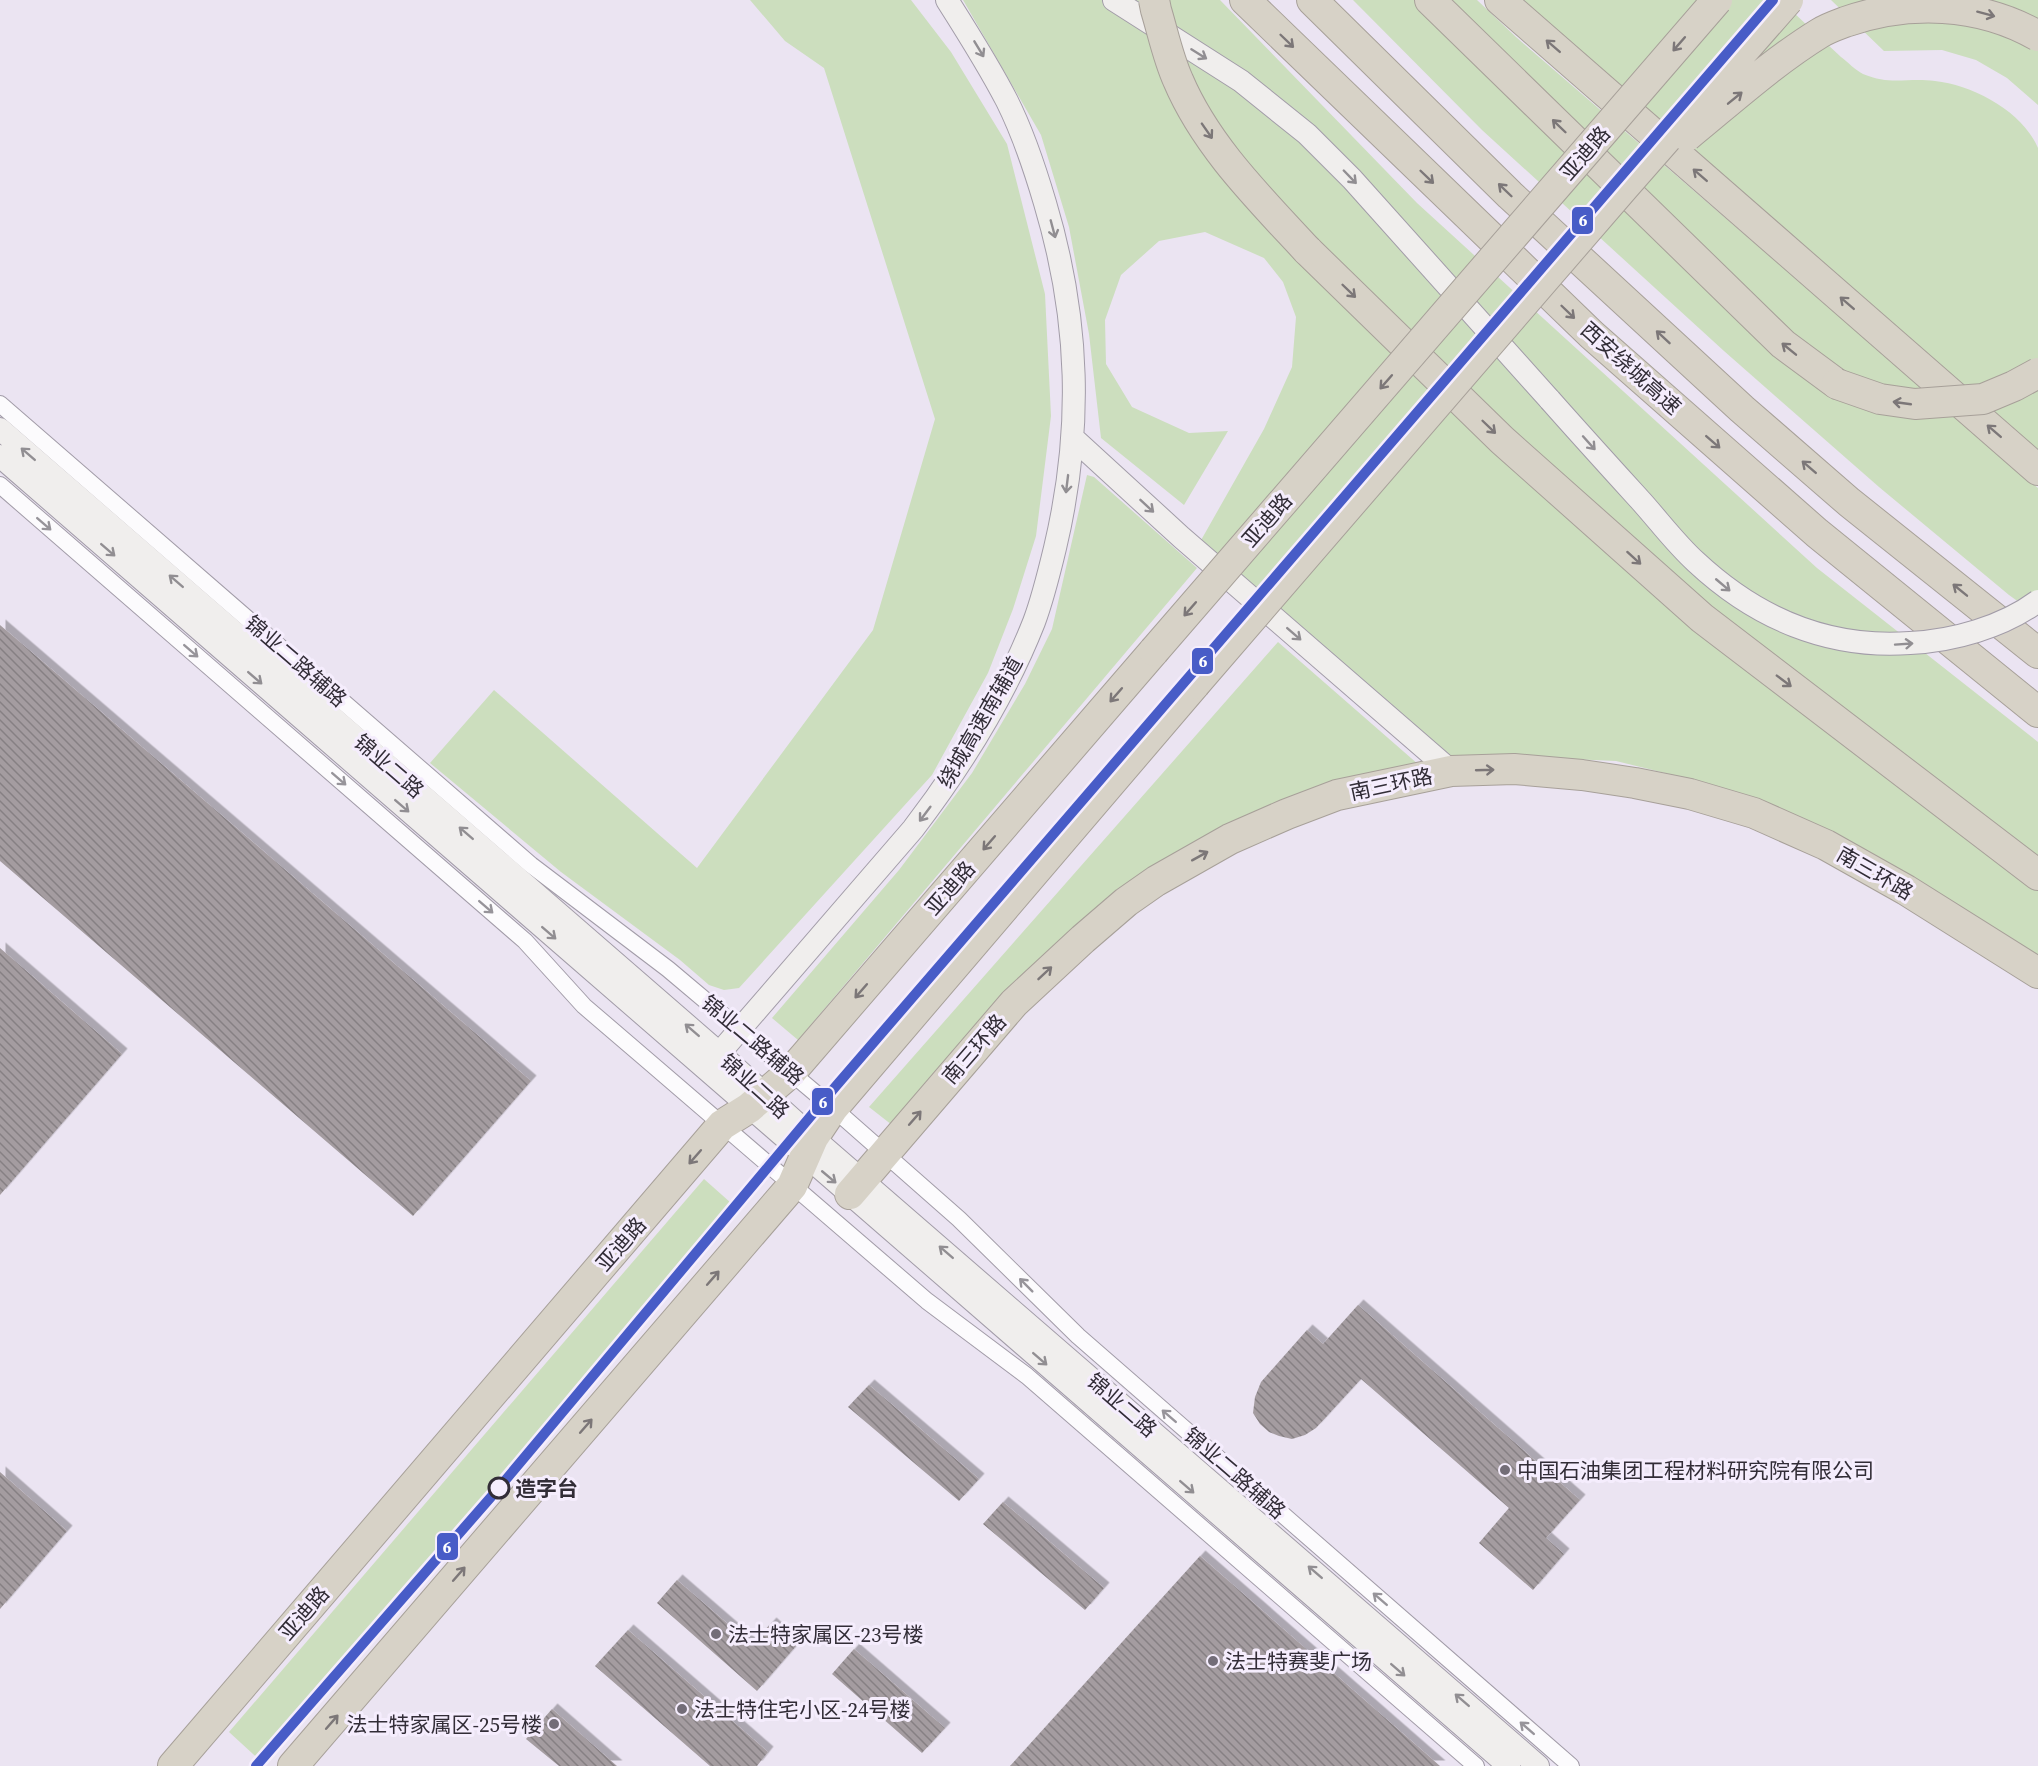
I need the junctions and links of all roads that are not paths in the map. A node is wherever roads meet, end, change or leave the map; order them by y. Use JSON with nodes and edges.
{"nodes":[{"id":1,"x":947,"y":0,"type":"edge"},
{"id":2,"x":1114,"y":0,"type":"edge"},
{"id":3,"x":1154,"y":0,"type":"edge"},
{"id":4,"x":1245,"y":0,"type":"edge"},
{"id":5,"x":1312,"y":0,"type":"edge"},
{"id":6,"x":1430,"y":0,"type":"edge"},
{"id":7,"x":1500,"y":0,"type":"edge"},
{"id":8,"x":1788,"y":0,"type":"edge"},
{"id":9,"x":1711,"y":5,"type":"edge"},
{"id":10,"x":2038,"y":36,"type":"edge"},
{"id":11,"x":1624,"y":187,"type":"junction"},
{"id":12,"x":2038,"y":373,"type":"edge"},
{"id":13,"x":0,"y":404,"type":"edge"},
{"id":14,"x":0,"y":429,"type":"edge"},
{"id":15,"x":1073,"y":438,"type":"junction"},
{"id":16,"x":0,"y":456,"type":"edge"},
{"id":17,"x":2038,"y":470,"type":"edge"},
{"id":18,"x":0,"y":485,"type":"edge"},
{"id":19,"x":2038,"y":601,"type":"edge"},
{"id":20,"x":2038,"y":653,"type":"edge"},
{"id":21,"x":2038,"y":712,"type":"edge"},
{"id":22,"x":1451,"y":771,"type":"junction"},
{"id":23,"x":2038,"y":875,"type":"edge"},
{"id":24,"x":2038,"y":973,"type":"edge"},
{"id":25,"x":740,"y":1029,"type":"junction"},
{"id":26,"x":713,"y":1061,"type":"junction"},
{"id":27,"x":791,"y":1072,"type":"junction"},
{"id":28,"x":757,"y":1102,"type":"junction"},
{"id":29,"x":833,"y":1108,"type":"junction"},
{"id":30,"x":722,"y":1125,"type":"junction"},
{"id":31,"x":809,"y":1147,"type":"junction"},
{"id":32,"x":884,"y":1154,"type":"junction"},
{"id":33,"x":792,"y":1186,"type":"junction"},
{"id":34,"x":856,"y":1187,"type":"junction"},
{"id":35,"x":172,"y":1766,"type":"edge"},
{"id":36,"x":294,"y":1766,"type":"edge"},
{"id":37,"x":1476,"y":1766,"type":"edge"},
{"id":38,"x":1509,"y":1766,"type":"edge"},
{"id":39,"x":1538,"y":1766,"type":"edge"},
{"id":40,"x":1571,"y":1766,"type":"edge"}],
"edges":[{"from":1,"to":15,"type":"main road","name":"绕城高速南辅道","one_way":true},
{"from":2,"to":19,"type":"main road","one_way":true,"bridge":true},
{"from":3,"to":23,"type":"highway","one_way":true,"bridge":true},
{"from":4,"to":21,"type":"highway","name":"西安绕城高速","one_way":true},
{"from":20,"to":5,"type":"highway","one_way":true},
{"from":12,"to":6,"type":"highway","one_way":true,"bridge":true},
{"from":17,"to":7,"type":"highway","one_way":true},
{"from":8,"to":11,"type":"highway","bridge":true},
{"from":9,"to":27,"type":"highway","name":"亚迪路","one_way":true,"bridge":true},
{"from":11,"to":10,"type":"highway","one_way":true,"bridge":true},
{"from":11,"to":29,"type":"highway","bridge":true},
{"from":13,"to":25,"type":"street","name":"锦业二路辅路"},
{"from":26,"to":14,"type":"main road","name":"锦业二路","one_way":true},
{"from":15,"to":22,"type":"main road","one_way":true},
{"from":15,"to":25,"type":"main road","name":"绕城高速南辅道","one_way":true},
{"from":16,"to":26,"type":"main road","name":"锦业二路","one_way":true},
{"from":18,"to":30,"type":"street","one_way":true},
{"from":22,"to":24,"type":"highway","name":"南三环路","one_way":true},
{"from":32,"to":22,"type":"highway","name":"南三环路","one_way":true},
{"from":25,"to":26,"type":"main road","name":"绕城高速南辅道"},
{"from":25,"to":27,"type":"street","name":"锦业二路辅路"},
{"from":26,"to":28,"type":"main road","name":"锦业二路"},
{"from":27,"to":28,"type":"highway","name":"亚迪路"},
{"from":27,"to":29,"type":"street","name":"锦业二路辅路"},
{"from":28,"to":30,"type":"highway","name":"亚迪路"},
{"from":28,"to":31,"type":"main road","name":"锦业二路"},
{"from":29,"to":31,"type":"highway"},
{"from":29,"to":32,"type":"street","name":"锦业二路辅路"},
{"from":30,"to":33,"type":"street"},
{"from":30,"to":35,"type":"highway","name":"亚迪路","one_way":true},
{"from":31,"to":33,"type":"highway"},
{"from":31,"to":34,"type":"main road","name":"锦业二路"},
{"from":32,"to":34,"type":"highway","name":"南三环路"},
{"from":40,"to":32,"type":"street","name":"锦业二路辅路","one_way":true},
{"from":36,"to":33,"type":"highway","one_way":true},
{"from":33,"to":37,"type":"street"},
{"from":34,"to":38,"type":"main road","name":"锦业二路","one_way":true},
{"from":39,"to":34,"type":"main road","name":"锦业二路","one_way":true}]}
